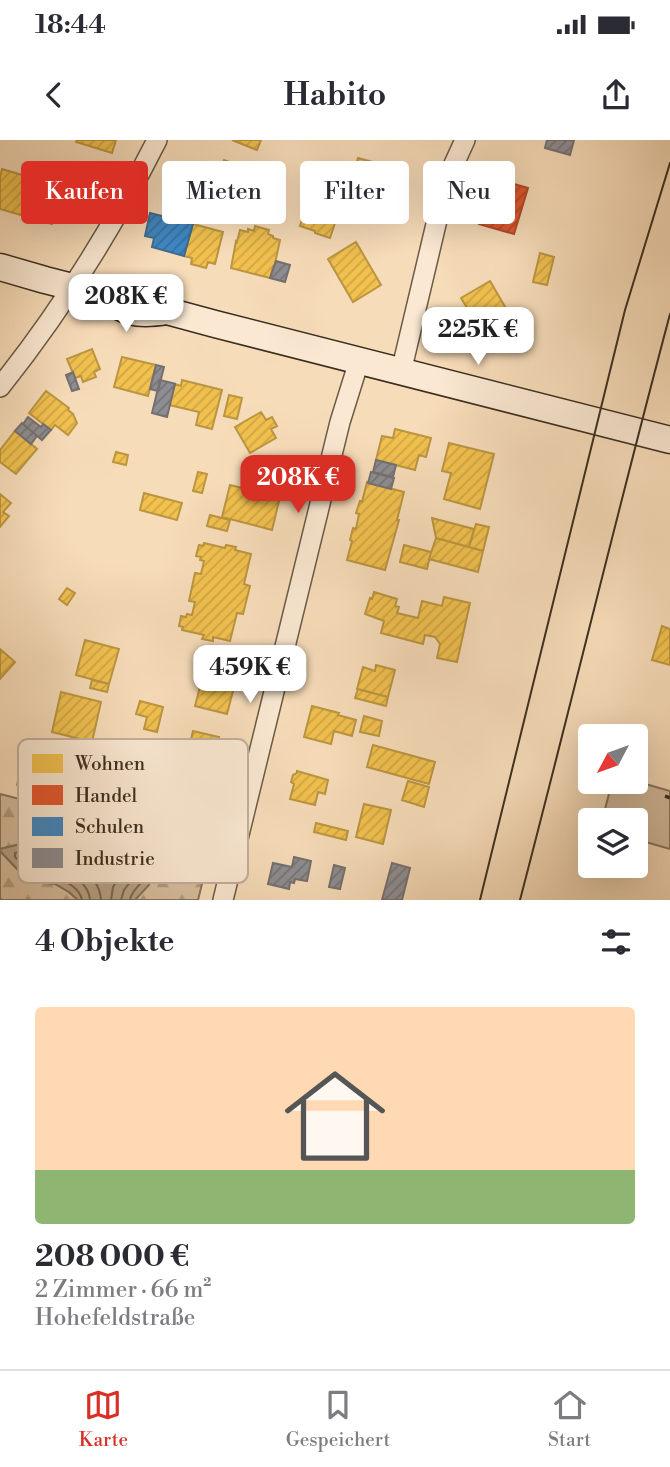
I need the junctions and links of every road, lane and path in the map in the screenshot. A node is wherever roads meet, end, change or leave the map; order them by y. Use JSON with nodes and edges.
{"nodes":[{"id":1,"x":157,"y":140,"type":"edge"},
{"id":2,"x":465,"y":140,"type":"edge"},
{"id":3,"x":0,"y":267,"type":"edge"},
{"id":4,"x":73,"y":287,"type":"junction"},
{"id":5,"x":359,"y":361,"type":"junction"},
{"id":6,"x":401,"y":372,"type":"junction"},
{"id":7,"x":0,"y":387,"type":"edge"},
{"id":8,"x":670,"y":440,"type":"edge"},
{"id":9,"x":248,"y":798,"type":"edge"},
{"id":10,"x":227,"y":883,"type":"edge"},
{"id":11,"x":223,"y":900,"type":"edge"}],
"edges":[{"from":1,"to":4,"type":"street"},
{"from":2,"to":6,"type":"street"},
{"from":3,"to":4,"type":"main road"},
{"from":4,"to":5,"type":"main road"},
{"from":4,"to":7,"type":"street"},
{"from":5,"to":6,"type":"main road"},
{"from":5,"to":9,"type":"street"},
{"from":6,"to":8,"type":"main road"},
{"from":10,"to":11,"type":"street"}]}
